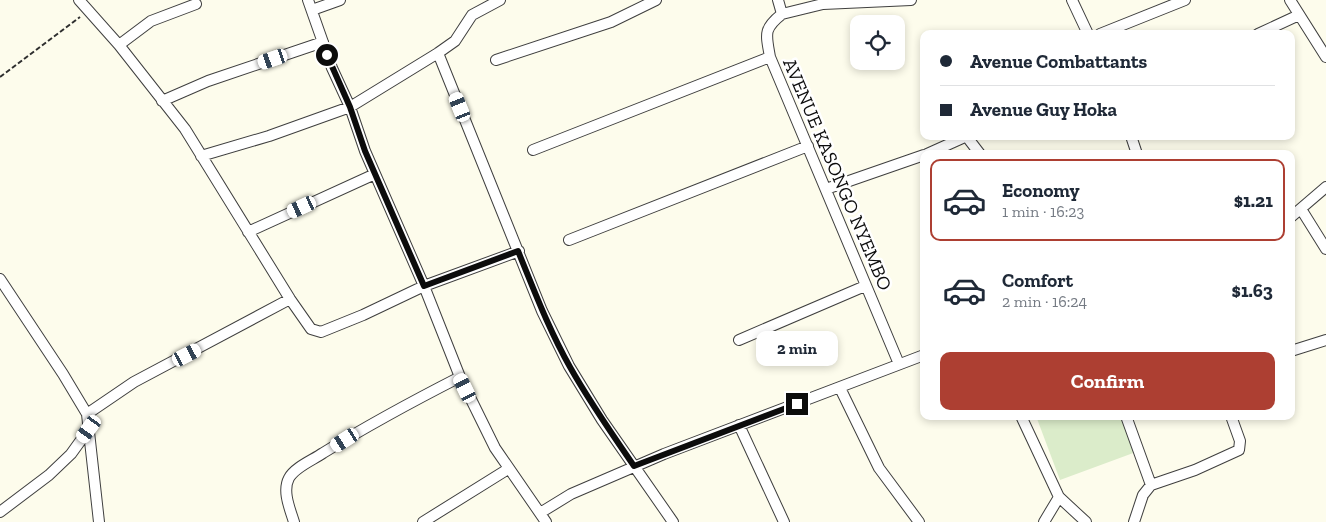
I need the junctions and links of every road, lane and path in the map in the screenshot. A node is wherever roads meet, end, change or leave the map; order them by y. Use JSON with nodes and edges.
{"nodes":[{"id":1,"x":80,"y":0,"type":"edge"},
{"id":2,"x":308,"y":0,"type":"edge"},
{"id":3,"x":340,"y":0,"type":"edge"},
{"id":4,"x":500,"y":0,"type":"edge"},
{"id":5,"x":656,"y":0,"type":"edge"},
{"id":6,"x":778,"y":0,"type":"edge"},
{"id":7,"x":911,"y":0,"type":"edge"},
{"id":8,"x":1072,"y":0,"type":"edge"},
{"id":9,"x":1185,"y":0,"type":"edge"},
{"id":10,"x":1290,"y":0,"type":"edge"},
{"id":11,"x":863,"y":1,"type":"edge"},
{"id":12,"x":196,"y":4,"type":"dead end"},
{"id":13,"x":88,"y":10,"type":"junction"},
{"id":14,"x":312,"y":10,"type":"junction"},
{"id":15,"x":782,"y":14,"type":"junction"},
{"id":16,"x":1299,"y":15,"type":"junction"},
{"id":17,"x":1086,"y":30,"type":"edge"},
{"id":18,"x":1110,"y":30,"type":"edge"},
{"id":19,"x":1267,"y":30,"type":"edge"},
{"id":20,"x":323,"y":42,"type":"junction"},
{"id":21,"x":119,"y":45,"type":"junction"},
{"id":22,"x":438,"y":53,"type":"junction"},
{"id":23,"x":770,"y":57,"type":"junction"},
{"id":24,"x":1326,"y":57,"type":"edge"},
{"id":25,"x":496,"y":60,"type":"dead end"},
{"id":26,"x":0,"y":77,"type":"edge"},
{"id":27,"x":162,"y":100,"type":"junction"},
{"id":28,"x":350,"y":107,"type":"junction"},
{"id":29,"x":958,"y":140,"type":"edge"},
{"id":30,"x":808,"y":146,"type":"junction"},
{"id":31,"x":533,"y":150,"type":"dead end"},
{"id":32,"x":936,"y":150,"type":"edge"},
{"id":33,"x":201,"y":156,"type":"junction"},
{"id":34,"x":920,"y":156,"type":"edge"},
{"id":35,"x":374,"y":174,"type":"junction"},
{"id":36,"x":1326,"y":187,"type":"edge"},
{"id":37,"x":826,"y":189,"type":"junction"},
{"id":38,"x":1301,"y":209,"type":"junction"},
{"id":39,"x":1295,"y":213,"type":"edge"},
{"id":40,"x":248,"y":232,"type":"junction"},
{"id":41,"x":569,"y":240,"type":"dead end"},
{"id":42,"x":1326,"y":249,"type":"edge"},
{"id":43,"x":518,"y":251,"type":"junction"},
{"id":44,"x":0,"y":279,"type":"edge"},
{"id":45,"x":424,"y":286,"type":"junction"},
{"id":46,"x":865,"y":286,"type":"junction"},
{"id":47,"x":290,"y":299,"type":"junction"},
{"id":48,"x":738,"y":340,"type":"dead end"},
{"id":49,"x":1326,"y":340,"type":"edge"},
{"id":50,"x":1295,"y":350,"type":"edge"},
{"id":51,"x":920,"y":356,"type":"edge"},
{"id":52,"x":899,"y":364,"type":"junction"},
{"id":53,"x":460,"y":377,"type":"junction"},
{"id":54,"x":840,"y":388,"type":"junction"},
{"id":55,"x":87,"y":414,"type":"junction"},
{"id":56,"x":1023,"y":420,"type":"edge"},
{"id":57,"x":1127,"y":420,"type":"edge"},
{"id":58,"x":1232,"y":420,"type":"edge"},
{"id":59,"x":739,"y":425,"type":"junction"},
{"id":60,"x":89,"y":429,"type":"junction"},
{"id":61,"x":634,"y":466,"type":"junction"},
{"id":62,"x":508,"y":469,"type":"junction"},
{"id":63,"x":1151,"y":486,"type":"junction"},
{"id":64,"x":1059,"y":497,"type":"junction"},
{"id":65,"x":0,"y":512,"type":"edge"},
{"id":66,"x":540,"y":513,"type":"junction"},
{"id":67,"x":99,"y":522,"type":"edge"},
{"id":68,"x":294,"y":522,"type":"edge"},
{"id":69,"x":423,"y":522,"type":"edge"},
{"id":70,"x":546,"y":522,"type":"edge"},
{"id":71,"x":673,"y":522,"type":"edge"},
{"id":72,"x":784,"y":522,"type":"edge"},
{"id":73,"x":918,"y":522,"type":"edge"},
{"id":74,"x":1044,"y":522,"type":"edge"},
{"id":75,"x":1086,"y":522,"type":"edge"},
{"id":76,"x":1134,"y":522,"type":"edge"}],
"edges":[{"from":1,"to":13,"type":"street"},
{"from":2,"to":14,"type":"street"},
{"from":3,"to":14,"type":"street"},
{"from":4,"to":22,"type":"street"},
{"from":5,"to":25,"type":"street"},
{"from":6,"to":15,"type":"street"},
{"from":7,"to":11,"type":"street"},
{"from":8,"to":17,"type":"street"},
{"from":9,"to":18,"type":"street"},
{"from":10,"to":16,"type":"street"},
{"from":11,"to":15,"type":"street"},
{"from":12,"to":21,"type":"street"},
{"from":13,"to":21,"type":"street"},
{"from":13,"to":26,"type":"path"},
{"from":14,"to":20,"type":"street"},
{"from":15,"to":23,"type":"street","name":"AVENUE KASONGO NYEMBO"},
{"from":16,"to":19,"type":"street"},
{"from":16,"to":24,"type":"street"},
{"from":20,"to":27,"type":"street"},
{"from":20,"to":28,"type":"street"},
{"from":21,"to":27,"type":"street"},
{"from":22,"to":28,"type":"street"},
{"from":22,"to":43,"type":"street"},
{"from":23,"to":30,"type":"street","name":"AVENUE KASONGO NYEMBO"},
{"from":23,"to":31,"type":"street"},
{"from":27,"to":33,"type":"street"},
{"from":28,"to":33,"type":"street"},
{"from":28,"to":35,"type":"street"},
{"from":29,"to":32,"type":"street"},
{"from":30,"to":37,"type":"street","name":"AVENUE KASONGO NYEMBO"},
{"from":30,"to":41,"type":"street"},
{"from":33,"to":40,"type":"street"},
{"from":34,"to":37,"type":"street"},
{"from":35,"to":40,"type":"street"},
{"from":35,"to":45,"type":"street"},
{"from":36,"to":38,"type":"street"},
{"from":37,"to":46,"type":"street","name":"AVENUE KASONGO NYEMBO"},
{"from":38,"to":39,"type":"street"},
{"from":38,"to":42,"type":"street"},
{"from":40,"to":47,"type":"street"},
{"from":43,"to":45,"type":"street"},
{"from":43,"to":61,"type":"street"},
{"from":44,"to":55,"type":"street"},
{"from":45,"to":47,"type":"street"},
{"from":45,"to":53,"type":"street"},
{"from":46,"to":48,"type":"street"},
{"from":46,"to":52,"type":"street","name":"AVENUE KASONGO NYEMBO"},
{"from":47,"to":55,"type":"street"},
{"from":49,"to":50,"type":"street"},
{"from":51,"to":52,"type":"street"},
{"from":52,"to":54,"type":"street"},
{"from":53,"to":62,"type":"street"},
{"from":53,"to":68,"type":"street"},
{"from":54,"to":59,"type":"street"},
{"from":54,"to":73,"type":"street"},
{"from":55,"to":60,"type":"street"},
{"from":56,"to":64,"type":"street"},
{"from":57,"to":63,"type":"street"},
{"from":58,"to":63,"type":"street"},
{"from":59,"to":61,"type":"street"},
{"from":59,"to":72,"type":"street"},
{"from":60,"to":65,"type":"street"},
{"from":60,"to":67,"type":"street"},
{"from":61,"to":66,"type":"street"},
{"from":61,"to":71,"type":"street"},
{"from":62,"to":66,"type":"street"},
{"from":62,"to":69,"type":"street"},
{"from":63,"to":76,"type":"street"},
{"from":64,"to":74,"type":"street"},
{"from":64,"to":75,"type":"street"},
{"from":66,"to":70,"type":"street"}]}
